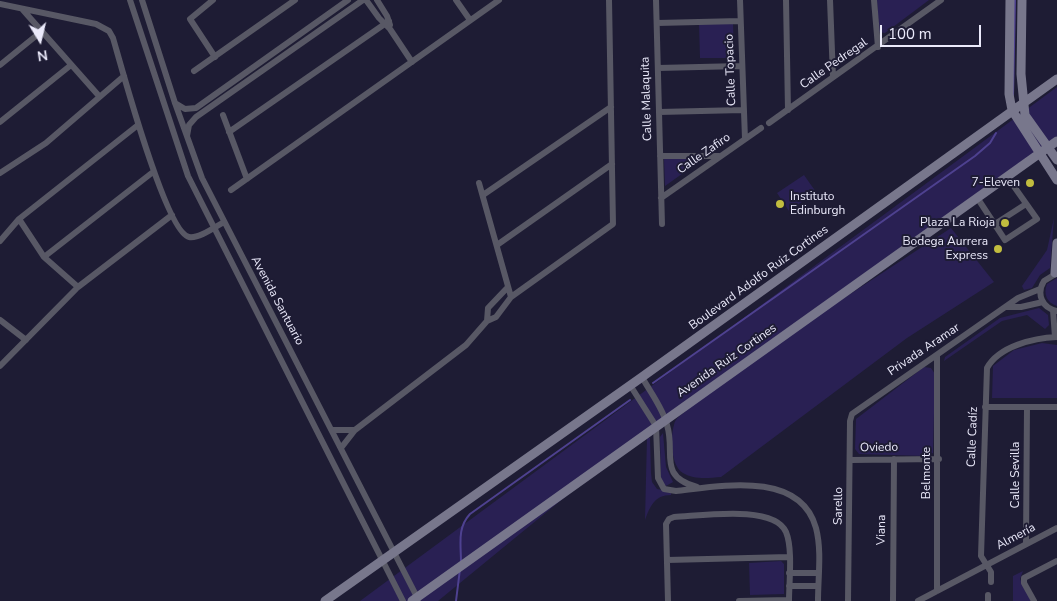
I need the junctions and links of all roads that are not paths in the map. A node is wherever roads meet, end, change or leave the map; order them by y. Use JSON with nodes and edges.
{"nodes":[{"id":1,"x":130,"y":0,"type":"edge"},
{"id":2,"x":142,"y":0,"type":"edge"},
{"id":3,"x":213,"y":0,"type":"edge"},
{"id":4,"x":295,"y":0,"type":"edge"},
{"id":5,"x":348,"y":0,"type":"edge"},
{"id":6,"x":365,"y":0,"type":"edge"},
{"id":7,"x":377,"y":0,"type":"edge"},
{"id":8,"x":456,"y":0,"type":"edge"},
{"id":9,"x":499,"y":0,"type":"edge"},
{"id":10,"x":608,"y":0,"type":"edge"},
{"id":11,"x":656,"y":0,"type":"edge"},
{"id":12,"x":740,"y":0,"type":"edge"},
{"id":13,"x":786,"y":0,"type":"edge"},
{"id":14,"x":830,"y":0,"type":"edge"},
{"id":15,"x":874,"y":0,"type":"edge"},
{"id":16,"x":941,"y":0,"type":"edge"},
{"id":17,"x":1010,"y":0,"type":"edge"},
{"id":18,"x":1022,"y":0,"type":"edge"},
{"id":19,"x":2,"y":6,"type":"edge"},
{"id":20,"x":23,"y":10,"type":"junction"},
{"id":21,"x":147,"y":15,"type":"junction"},
{"id":22,"x":136,"y":19,"type":"junction"},
{"id":23,"x":470,"y":20,"type":"junction"},
{"id":24,"x":740,"y":21,"type":"junction"},
{"id":25,"x":657,"y":23,"type":"junction"},
{"id":26,"x":388,"y":25,"type":"junction"},
{"id":27,"x":42,"y":31,"type":"junction"},
{"id":28,"x":878,"y":47,"type":"junction"},
{"id":29,"x":214,"y":57,"type":"junction"},
{"id":30,"x":412,"y":62,"type":"junction"},
{"id":31,"x":0,"y":65,"type":"edge"},
{"id":32,"x":71,"y":65,"type":"junction"},
{"id":33,"x":741,"y":66,"type":"junction"},
{"id":34,"x":658,"y":68,"type":"junction"},
{"id":35,"x":194,"y":71,"type":"dead end"},
{"id":36,"x":124,"y":76,"type":"junction"},
{"id":37,"x":833,"y":77,"type":"junction"},
{"id":38,"x":1057,"y":78,"type":"edge"},
{"id":39,"x":99,"y":96,"type":"junction"},
{"id":40,"x":1023,"y":102,"type":"junction"},
{"id":41,"x":175,"y":103,"type":"junction"},
{"id":42,"x":611,"y":107,"type":"junction"},
{"id":43,"x":743,"y":110,"type":"junction"},
{"id":44,"x":788,"y":110,"type":"junction"},
{"id":45,"x":1012,"y":110,"type":"junction"},
{"id":46,"x":659,"y":112,"type":"junction"},
{"id":47,"x":223,"y":114,"type":"dead end"},
{"id":48,"x":0,"y":122,"type":"edge"},
{"id":49,"x":770,"y":123,"type":"dead end"},
{"id":50,"x":138,"y":126,"type":"junction"},
{"id":51,"x":761,"y":128,"type":"dead end"},
{"id":52,"x":229,"y":132,"type":"junction"},
{"id":53,"x":187,"y":137,"type":"junction"},
{"id":54,"x":745,"y":139,"type":"junction"},
{"id":55,"x":1057,"y":141,"type":"edge"},
{"id":56,"x":1044,"y":151,"type":"junction"},
{"id":57,"x":660,"y":156,"type":"junction"},
{"id":58,"x":720,"y":156,"type":"junction"},
{"id":59,"x":1057,"y":158,"type":"edge"},
{"id":60,"x":612,"y":164,"type":"junction"},
{"id":61,"x":1027,"y":164,"type":"junction"},
{"id":62,"x":153,"y":172,"type":"junction"},
{"id":63,"x":0,"y":173,"type":"edge"},
{"id":64,"x":1054,"y":173,"type":"edge"},
{"id":65,"x":1008,"y":178,"type":"junction"},
{"id":66,"x":247,"y":179,"type":"junction"},
{"id":67,"x":479,"y":183,"type":"dead end"},
{"id":68,"x":231,"y":190,"type":"dead end"},
{"id":69,"x":483,"y":195,"type":"junction"},
{"id":70,"x":661,"y":198,"type":"junction"},
{"id":71,"x":978,"y":199,"type":"junction"},
{"id":72,"x":1026,"y":204,"type":"junction"},
{"id":73,"x":172,"y":215,"type":"junction"},
{"id":74,"x":19,"y":219,"type":"junction"},
{"id":75,"x":224,"y":222,"type":"junction"},
{"id":76,"x":662,"y":224,"type":"dead end"},
{"id":77,"x":995,"y":224,"type":"junction"},
{"id":78,"x":213,"y":228,"type":"junction"},
{"id":79,"x":0,"y":241,"type":"edge"},
{"id":80,"x":1057,"y":243,"type":"edge"},
{"id":81,"x":496,"y":245,"type":"junction"},
{"id":82,"x":44,"y":257,"type":"junction"},
{"id":83,"x":1056,"y":273,"type":"edge"},
{"id":84,"x":78,"y":287,"type":"junction"},
{"id":85,"x":508,"y":287,"type":"junction"},
{"id":86,"x":1040,"y":289,"type":"junction"},
{"id":87,"x":511,"y":297,"type":"junction"},
{"id":88,"x":1043,"y":302,"type":"junction"},
{"id":89,"x":1007,"y":307,"type":"junction"},
{"id":90,"x":1055,"y":311,"type":"edge"},
{"id":91,"x":0,"y":320,"type":"edge"},
{"id":92,"x":487,"y":321,"type":"junction"},
{"id":93,"x":1056,"y":337,"type":"edge"},
{"id":94,"x":26,"y":340,"type":"junction"},
{"id":95,"x":937,"y":355,"type":"junction"},
{"id":96,"x":0,"y":366,"type":"edge"},
{"id":97,"x":642,"y":377,"type":"junction"},
{"id":98,"x":630,"y":385,"type":"junction"},
{"id":99,"x":309,"y":386,"type":"junction"},
{"id":100,"x":297,"y":393,"type":"junction"},
{"id":101,"x":1027,"y":406,"type":"junction"},
{"id":102,"x":985,"y":407,"type":"junction"},
{"id":103,"x":1057,"y":407,"type":"edge"},
{"id":104,"x":854,"y":412,"type":"joint"},
{"id":105,"x":666,"y":420,"type":"junction"},
{"id":106,"x":656,"y":426,"type":"junction"},
{"id":107,"x":332,"y":430,"type":"junction"},
{"id":108,"x":355,"y":430,"type":"junction"},
{"id":109,"x":341,"y":448,"type":"junction"},
{"id":110,"x":894,"y":459,"type":"junction"},
{"id":111,"x":939,"y":459,"type":"junction"},
{"id":112,"x":851,"y":460,"type":"junction"},
{"id":113,"x":700,"y":488,"type":"junction"},
{"id":114,"x":1057,"y":528,"type":"edge"},
{"id":115,"x":1026,"y":544,"type":"junction"},
{"id":116,"x":394,"y":551,"type":"junction"},
{"id":117,"x":789,"y":557,"type":"junction"},
{"id":118,"x":381,"y":560,"type":"junction"},
{"id":119,"x":667,"y":560,"type":"junction"},
{"id":120,"x":1057,"y":561,"type":"edge"},
{"id":121,"x":986,"y":566,"type":"junction"},
{"id":122,"x":789,"y":573,"type":"junction"},
{"id":123,"x":818,"y":573,"type":"junction"},
{"id":124,"x":991,"y":582,"type":"dead end"},
{"id":125,"x":789,"y":586,"type":"junction"},
{"id":126,"x":818,"y":586,"type":"junction"},
{"id":127,"x":937,"y":591,"type":"junction"},
{"id":128,"x":416,"y":600,"type":"edge"},
{"id":129,"x":789,"y":600,"type":"edge"},
{"id":130,"x":325,"y":601,"type":"edge"},
{"id":131,"x":403,"y":601,"type":"edge"},
{"id":132,"x":668,"y":601,"type":"edge"},
{"id":133,"x":739,"y":601,"type":"edge"},
{"id":134,"x":818,"y":601,"type":"edge"},
{"id":135,"x":848,"y":601,"type":"edge"},
{"id":136,"x":893,"y":601,"type":"edge"},
{"id":137,"x":918,"y":601,"type":"edge"},
{"id":138,"x":1034,"y":601,"type":"edge"}],
"edges":[{"from":1,"to":22,"type":"street","name":"Avenida Santuario"},
{"from":2,"to":21,"type":"street","name":"Avenida Santuario"},
{"from":3,"to":29,"type":"street"},
{"from":4,"to":29,"type":"street"},
{"from":5,"to":41,"type":"street"},
{"from":6,"to":26,"type":"street"},
{"from":6,"to":53,"type":"street"},
{"from":7,"to":26,"type":"street"},
{"from":8,"to":23,"type":"street"},
{"from":9,"to":23,"type":"street"},
{"from":10,"to":42,"type":"street"},
{"from":11,"to":25,"type":"street","name":"Calle Malaquita"},
{"from":12,"to":24,"type":"street","name":"Calle Topacio"},
{"from":13,"to":44,"type":"street"},
{"from":14,"to":37,"type":"street"},
{"from":15,"to":28,"type":"street"},
{"from":16,"to":28,"type":"street","name":"Calle Pedregal"},
{"from":17,"to":45,"type":"main road"},
{"from":18,"to":40,"type":"main road"},
{"from":19,"to":20,"type":"street"},
{"from":20,"to":27,"type":"street"},
{"from":20,"to":36,"type":"street"},
{"from":21,"to":22,"type":"street"},
{"from":21,"to":41,"type":"street","name":"Avenida Santuario"},
{"from":22,"to":78,"type":"street","name":"Avenida Santuario"},
{"from":23,"to":30,"type":"street"},
{"from":24,"to":25,"type":"street"},
{"from":24,"to":33,"type":"street","name":"Calle Topacio"},
{"from":25,"to":34,"type":"street","name":"Calle Malaquita"},
{"from":26,"to":30,"type":"street"},
{"from":26,"to":52,"type":"street"},
{"from":27,"to":31,"type":"street"},
{"from":27,"to":32,"type":"street"},
{"from":28,"to":37,"type":"street","name":"Calle Pedregal"},
{"from":29,"to":35,"type":"street"},
{"from":30,"to":66,"type":"street"},
{"from":32,"to":39,"type":"street"},
{"from":32,"to":48,"type":"street"},
{"from":33,"to":34,"type":"street"},
{"from":33,"to":43,"type":"street","name":"Calle Topacio"},
{"from":34,"to":46,"type":"street","name":"Calle Malaquita"},
{"from":36,"to":39,"type":"street"},
{"from":36,"to":50,"type":"street"},
{"from":37,"to":44,"type":"street","name":"Calle Pedregal"},
{"from":38,"to":40,"type":"main road"},
{"from":39,"to":63,"type":"street"},
{"from":40,"to":45,"type":"main road"},
{"from":40,"to":56,"type":"main road"},
{"from":41,"to":53,"type":"street","name":"Avenida Santuario"},
{"from":42,"to":60,"type":"street"},
{"from":42,"to":69,"type":"street"},
{"from":43,"to":46,"type":"street"},
{"from":43,"to":54,"type":"street","name":"Calle Topacio"},
{"from":44,"to":49,"type":"street","name":"Calle Pedregal"},
{"from":45,"to":56,"type":"main road"},
{"from":45,"to":97,"type":"main road","name":"Boulevard Adolfo Ruiz Cortines"},
{"from":46,"to":57,"type":"street","name":"Calle Malaquita"},
{"from":47,"to":52,"type":"street"},
{"from":50,"to":62,"type":"street"},
{"from":50,"to":74,"type":"street"},
{"from":51,"to":54,"type":"street","name":"Calle Zafiro"},
{"from":52,"to":66,"type":"street"},
{"from":53,"to":75,"type":"street","name":"Avenida Santuario"},
{"from":54,"to":58,"type":"street","name":"Calle Zafiro"},
{"from":55,"to":56,"type":"main road","name":"Avenida Ruiz Cortines"},
{"from":56,"to":59,"type":"main road"},
{"from":56,"to":61,"type":"main road","name":"Avenida Ruiz Cortines"},
{"from":56,"to":64,"type":"main road"},
{"from":57,"to":58,"type":"street"},
{"from":57,"to":70,"type":"street","name":"Calle Malaquita"},
{"from":58,"to":70,"type":"street","name":"Calle Zafiro"},
{"from":60,"to":81,"type":"street"},
{"from":60,"to":87,"type":"street"},
{"from":61,"to":64,"type":"main road"},
{"from":61,"to":65,"type":"main road","name":"Avenida Ruiz Cortines"},
{"from":62,"to":73,"type":"street"},
{"from":62,"to":82,"type":"street"},
{"from":65,"to":71,"type":"main road","name":"Avenida Ruiz Cortines"},
{"from":65,"to":72,"type":"street"},
{"from":66,"to":68,"type":"street"},
{"from":67,"to":69,"type":"street"},
{"from":69,"to":81,"type":"street"},
{"from":70,"to":76,"type":"street","name":"Calle Malaquita"},
{"from":71,"to":77,"type":"street"},
{"from":71,"to":105,"type":"main road","name":"Avenida Ruiz Cortines"},
{"from":72,"to":77,"type":"street"},
{"from":72,"to":77,"type":"street"},
{"from":73,"to":78,"type":"street"},
{"from":73,"to":84,"type":"street"},
{"from":74,"to":79,"type":"street"},
{"from":74,"to":82,"type":"street"},
{"from":75,"to":78,"type":"street"},
{"from":75,"to":99,"type":"street","name":"Avenida Santuario"},
{"from":78,"to":100,"type":"street","name":"Avenida Santuario"},
{"from":80,"to":83,"type":"main road"},
{"from":81,"to":85,"type":"street"},
{"from":82,"to":84,"type":"street"},
{"from":83,"to":86,"type":"street"},
{"from":84,"to":94,"type":"street"},
{"from":85,"to":87,"type":"street"},
{"from":85,"to":92,"type":"street"},
{"from":86,"to":88,"type":"street"},
{"from":86,"to":89,"type":"street","name":"Privada Aramar"},
{"from":87,"to":92,"type":"street"},
{"from":88,"to":89,"type":"street","name":"Privada Aramar"},
{"from":88,"to":90,"type":"street"},
{"from":89,"to":95,"type":"street","name":"Privada Aramar"},
{"from":90,"to":93,"type":"street"},
{"from":91,"to":94,"type":"street"},
{"from":92,"to":108,"type":"street"},
{"from":93,"to":102,"type":"street","name":"Calle Cadíz"},
{"from":94,"to":96,"type":"street"},
{"from":95,"to":104,"type":"street","name":"Privada Aramar"},
{"from":95,"to":111,"type":"street","name":"Belmonte"},
{"from":97,"to":98,"type":"main road"},
{"from":97,"to":105,"type":"street"},
{"from":98,"to":106,"type":"street"},
{"from":98,"to":116,"type":"main road"},
{"from":99,"to":100,"type":"street"},
{"from":99,"to":107,"type":"street","name":"Avenida Santuario"},
{"from":100,"to":118,"type":"street","name":"Avenida Santuario"},
{"from":101,"to":102,"type":"street"},
{"from":101,"to":103,"type":"street"},
{"from":101,"to":115,"type":"street","name":"Calle Sevilla"},
{"from":102,"to":121,"type":"street","name":"Calle Cadíz"},
{"from":104,"to":112,"type":"street","name":"Sarello"},
{"from":105,"to":106,"type":"main road","name":"Avenida Ruiz Cortines"},
{"from":105,"to":113,"type":"street"},
{"from":106,"to":113,"type":"street"},
{"from":106,"to":128,"type":"main road","name":"Avenida Ruiz Cortines"},
{"from":107,"to":108,"type":"street"},
{"from":107,"to":109,"type":"street","name":"Avenida Santuario"},
{"from":108,"to":109,"type":"street"},
{"from":109,"to":116,"type":"street","name":"Avenida Santuario"},
{"from":110,"to":111,"type":"street","name":"Oviedo"},
{"from":110,"to":112,"type":"street","name":"Oviedo"},
{"from":110,"to":136,"type":"street","name":"Viana"},
{"from":111,"to":127,"type":"street","name":"Belmonte"},
{"from":112,"to":135,"type":"street","name":"Sarello"},
{"from":113,"to":123,"type":"street"},
{"from":114,"to":115,"type":"street","name":"Almería"},
{"from":115,"to":121,"type":"street","name":"Almería"},
{"from":116,"to":118,"type":"main road"},
{"from":116,"to":128,"type":"street","name":"Avenida Santuario"},
{"from":117,"to":119,"type":"street"},
{"from":117,"to":119,"type":"street"},
{"from":117,"to":122,"type":"street"},
{"from":118,"to":130,"type":"main road"},
{"from":118,"to":131,"type":"street","name":"Avenida Santuario"},
{"from":119,"to":132,"type":"street"},
{"from":120,"to":138,"type":"street"},
{"from":121,"to":124,"type":"street","name":"Calle Cadíz"},
{"from":121,"to":127,"type":"street"},
{"from":122,"to":123,"type":"street"},
{"from":122,"to":125,"type":"street"},
{"from":123,"to":126,"type":"street"},
{"from":125,"to":126,"type":"street"},
{"from":125,"to":129,"type":"street"},
{"from":126,"to":134,"type":"street"},
{"from":127,"to":137,"type":"street"},
{"from":129,"to":133,"type":"street"}]}
